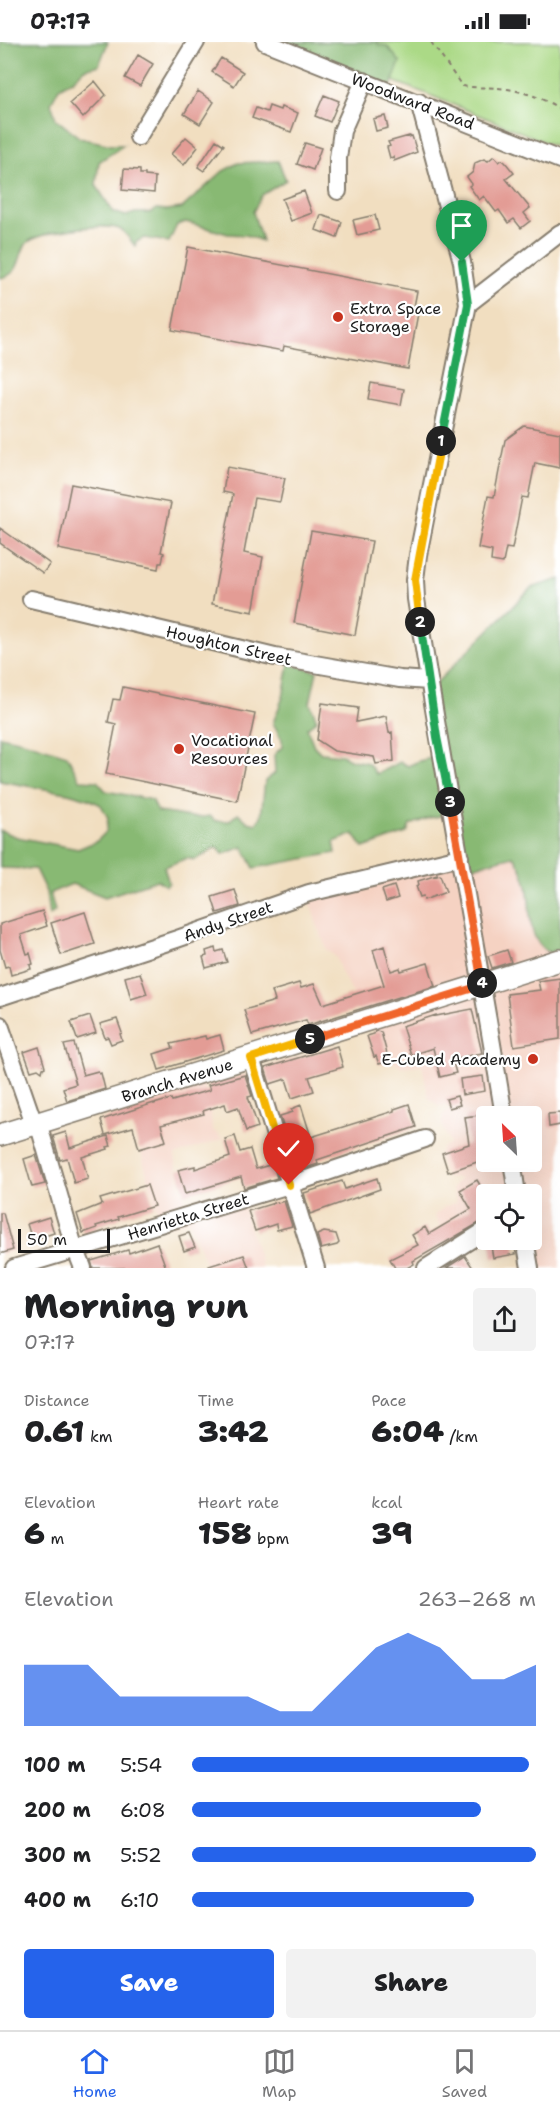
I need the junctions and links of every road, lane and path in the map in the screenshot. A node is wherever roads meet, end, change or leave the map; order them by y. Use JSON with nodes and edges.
{"nodes":[{"id":1,"x":196,"y":42,"type":"edge"},
{"id":2,"x":265,"y":42,"type":"edge"},
{"id":3,"x":431,"y":42,"type":"edge"},
{"id":4,"x":364,"y":81,"type":"junction"},
{"id":5,"x":419,"y":102,"type":"junction"},
{"id":6,"x":560,"y":109,"type":"edge"},
{"id":7,"x":138,"y":137,"type":"dead end"},
{"id":8,"x":560,"y":160,"type":"edge"},
{"id":9,"x":338,"y":191,"type":"dead end"},
{"id":10,"x":560,"y":233,"type":"edge"},
{"id":11,"x":468,"y":304,"type":"junction"},
{"id":12,"x":31,"y":599,"type":"dead end"},
{"id":13,"x":429,"y":681,"type":"junction"},
{"id":14,"x":460,"y":857,"type":"junction"},
{"id":15,"x":560,"y":960,"type":"edge"},
{"id":16,"x":483,"y":985,"type":"junction"},
{"id":17,"x":0,"y":997,"type":"edge"},
{"id":18,"x":0,"y":1025,"type":"edge"},
{"id":19,"x":251,"y":1058,"type":"junction"},
{"id":20,"x":502,"y":1106,"type":"edge"},
{"id":21,"x":35,"y":1124,"type":"junction"},
{"id":22,"x":0,"y":1135,"type":"edge"},
{"id":23,"x":425,"y":1139,"type":"dead end"},
{"id":24,"x":289,"y":1185,"type":"junction"},
{"id":25,"x":476,"y":1236,"type":"edge"},
{"id":26,"x":77,"y":1250,"type":"junction"},
{"id":27,"x":527,"y":1250,"type":"edge"},
{"id":28,"x":14,"y":1268,"type":"edge"},
{"id":29,"x":84,"y":1268,"type":"edge"},
{"id":30,"x":316,"y":1268,"type":"edge"},
{"id":31,"x":426,"y":1268,"type":"edge"},
{"id":32,"x":530,"y":1268,"type":"edge"}],
"edges":[{"from":1,"to":7,"type":"street"},
{"from":2,"to":4,"type":"street","name":"Woodward Road"},
{"from":3,"to":6,"type":"path"},
{"from":4,"to":5,"type":"street","name":"Woodward Road"},
{"from":4,"to":9,"type":"street"},
{"from":5,"to":8,"type":"street","name":"Woodward Road"},
{"from":5,"to":11,"type":"street"},
{"from":10,"to":11,"type":"street"},
{"from":11,"to":13,"type":"street"},
{"from":12,"to":13,"type":"street","name":"Houghton Street"},
{"from":13,"to":14,"type":"street"},
{"from":14,"to":16,"type":"street"},
{"from":14,"to":17,"type":"street","name":"Andy Street"},
{"from":15,"to":16,"type":"main road","name":"Branch Avenue"},
{"from":16,"to":19,"type":"main road","name":"Branch Avenue"},
{"from":16,"to":20,"type":"street"},
{"from":18,"to":21,"type":"street"},
{"from":19,"to":21,"type":"main road","name":"Branch Avenue"},
{"from":19,"to":24,"type":"street"},
{"from":21,"to":22,"type":"main road","name":"Branch Avenue"},
{"from":21,"to":26,"type":"street"},
{"from":23,"to":24,"type":"street","name":"Henrietta Street"},
{"from":24,"to":26,"type":"street","name":"Henrietta Street"},
{"from":24,"to":30,"type":"street"},
{"from":25,"to":31,"type":"street"},
{"from":26,"to":28,"type":"street","name":"Henrietta Street"},
{"from":26,"to":29,"type":"street"},
{"from":27,"to":32,"type":"street"}]}
